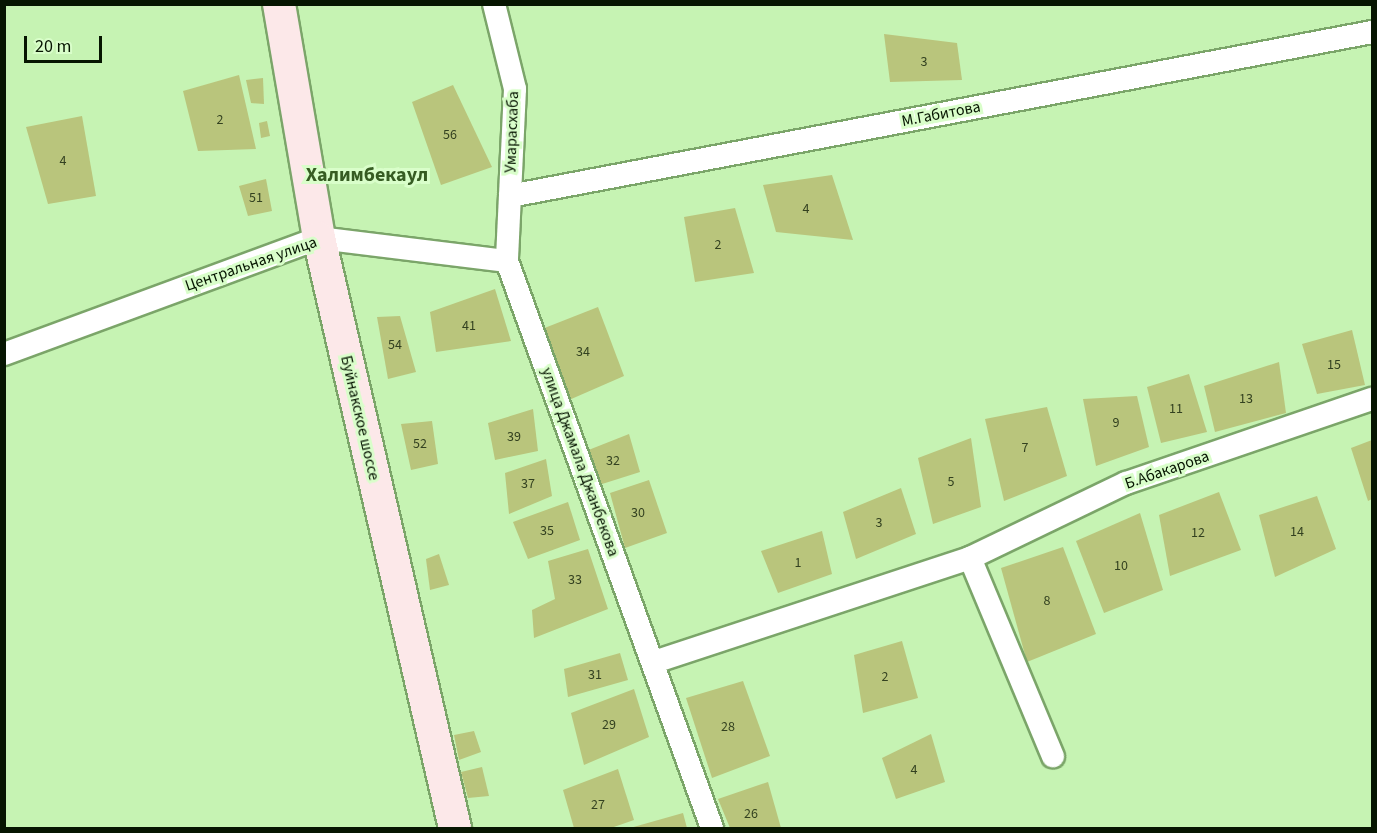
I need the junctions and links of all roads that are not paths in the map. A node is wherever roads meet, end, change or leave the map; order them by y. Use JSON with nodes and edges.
{"nodes":[{"id":1,"x":279,"y":4,"type":"edge"},
{"id":2,"x":494,"y":4,"type":"edge"},
{"id":3,"x":1372,"y":32,"type":"edge"},
{"id":4,"x":510,"y":196,"type":"junction"},
{"id":5,"x":319,"y":238,"type":"junction"},
{"id":6,"x":507,"y":261,"type":"junction"},
{"id":7,"x":4,"y":354,"type":"edge"},
{"id":8,"x":1372,"y":399,"type":"edge"},
{"id":9,"x":970,"y":558,"type":"junction"},
{"id":10,"x":654,"y":662,"type":"junction"},
{"id":11,"x":1053,"y":756,"type":"dead end"},
{"id":12,"x":456,"y":828,"type":"edge"},
{"id":13,"x":712,"y":828,"type":"edge"}],
"edges":[{"from":1,"to":5,"type":"main road","name":"Буйнакское шоссе"},
{"from":2,"to":4,"type":"street","name":"Умарасхаба"},
{"from":3,"to":4,"type":"street","name":"М.Габитова"},
{"from":4,"to":6,"type":"street","name":"Умарасхаба"},
{"from":5,"to":6,"type":"street","name":"Центральная улица"},
{"from":5,"to":7,"type":"street","name":"Центральная улица"},
{"from":5,"to":12,"type":"main road","name":"Буйнакское шоссе"},
{"from":6,"to":10,"type":"street","name":"улица Джамала Джанбекова"},
{"from":8,"to":9,"type":"street","name":"Б.Абакарова"},
{"from":9,"to":10,"type":"street","name":"Б.Абакарова"},
{"from":9,"to":11,"type":"street"},
{"from":10,"to":13,"type":"street","name":"улица Джамала Джанбекова"}]}
